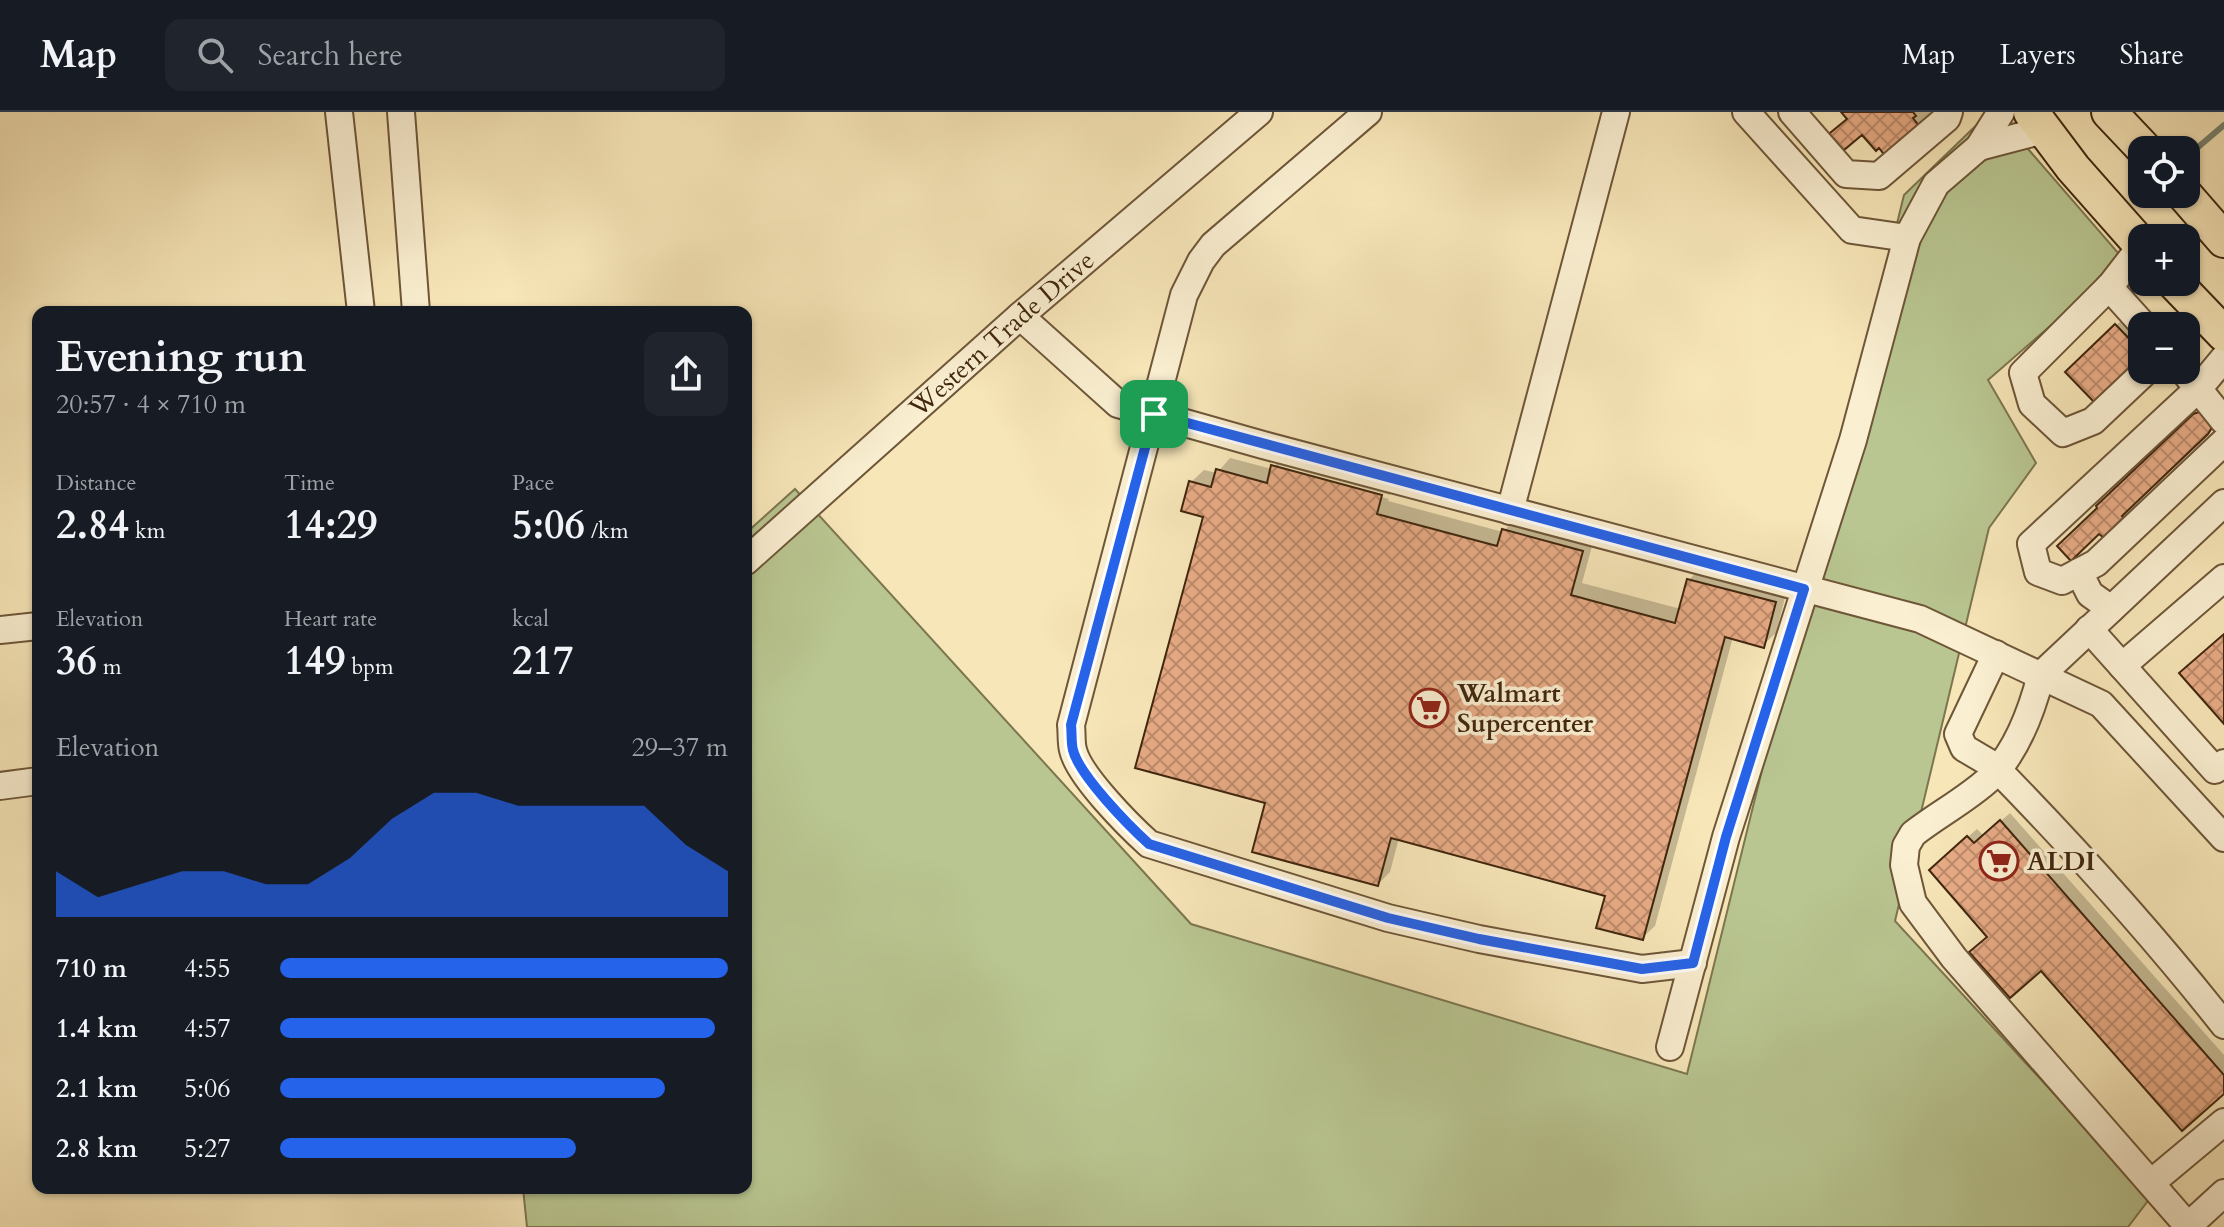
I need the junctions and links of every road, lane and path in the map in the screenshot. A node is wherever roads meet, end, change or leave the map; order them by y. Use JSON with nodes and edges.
{"nodes":[{"id":1,"x":339,"y":112,"type":"edge"},
{"id":2,"x":401,"y":112,"type":"edge"},
{"id":3,"x":1259,"y":112,"type":"edge"},
{"id":4,"x":1368,"y":112,"type":"edge"},
{"id":5,"x":1616,"y":112,"type":"edge"},
{"id":6,"x":1746,"y":112,"type":"edge"},
{"id":7,"x":1792,"y":112,"type":"edge"},
{"id":8,"x":1949,"y":112,"type":"edge"},
{"id":9,"x":2001,"y":112,"type":"edge"},
{"id":10,"x":2109,"y":112,"type":"edge"},
{"id":11,"x":2037,"y":121,"type":"edge"},
{"id":12,"x":2132,"y":136,"type":"edge"},
{"id":13,"x":1979,"y":147,"type":"junction"},
{"id":14,"x":2128,"y":230,"type":"edge"},
{"id":15,"x":1907,"y":238,"type":"junction"},
{"id":16,"x":2128,"y":263,"type":"edge"},
{"id":17,"x":2109,"y":287,"type":"junction"},
{"id":18,"x":2187,"y":296,"type":"edge"},
{"id":19,"x":360,"y":306,"type":"edge"},
{"id":20,"x":416,"y":306,"type":"edge"},
{"id":21,"x":2131,"y":312,"type":"edge"},
{"id":22,"x":1020,"y":316,"type":"junction"},
{"id":23,"x":2224,"y":334,"type":"edge"},
{"id":24,"x":2224,"y":358,"type":"edge"},
{"id":25,"x":2200,"y":373,"type":"edge"},
{"id":26,"x":2132,"y":384,"type":"edge"},
{"id":27,"x":2186,"y":384,"type":"edge"},
{"id":28,"x":2195,"y":384,"type":"edge"},
{"id":29,"x":1154,"y":414,"type":"junction"},
{"id":30,"x":2224,"y":421,"type":"edge"},
{"id":31,"x":2224,"y":442,"type":"edge"},
{"id":32,"x":2224,"y":503,"type":"edge"},
{"id":33,"x":1510,"y":511,"type":"junction"},
{"id":34,"x":752,"y":556,"type":"edge"},
{"id":35,"x":2079,"y":572,"type":"junction"},
{"id":36,"x":2224,"y":578,"type":"edge"},
{"id":37,"x":1804,"y":589,"type":"junction"},
{"id":38,"x":2111,"y":609,"type":"junction"},
{"id":39,"x":32,"y":627,"type":"edge"},
{"id":40,"x":2089,"y":629,"type":"junction"},
{"id":41,"x":0,"y":630,"type":"edge"},
{"id":42,"x":1996,"y":654,"type":"junction"},
{"id":43,"x":2122,"y":666,"type":"junction"},
{"id":44,"x":2041,"y":675,"type":"junction"},
{"id":45,"x":2224,"y":763,"type":"edge"},
{"id":46,"x":1997,"y":769,"type":"junction"},
{"id":47,"x":32,"y":782,"type":"edge"},
{"id":48,"x":0,"y":786,"type":"edge"},
{"id":49,"x":2224,"y":838,"type":"edge"},
{"id":50,"x":1693,"y":963,"type":"junction"},
{"id":51,"x":2224,"y":1025,"type":"edge"},
{"id":52,"x":1670,"y":1047,"type":"dead end"},
{"id":53,"x":2224,"y":1122,"type":"edge"},
{"id":54,"x":2151,"y":1183,"type":"junction"},
{"id":55,"x":2224,"y":1193,"type":"edge"},
{"id":56,"x":2187,"y":1226,"type":"edge"}],
"edges":[{"from":1,"to":19,"type":"street"},
{"from":2,"to":20,"type":"street"},
{"from":3,"to":22,"type":"street","name":"Western Trade Drive"},
{"from":4,"to":29,"type":"street"},
{"from":5,"to":33,"type":"street"},
{"from":6,"to":15,"type":"street"},
{"from":7,"to":8,"type":"street"},
{"from":9,"to":13,"type":"street"},
{"from":10,"to":12,"type":"main road"},
{"from":11,"to":13,"type":"street"},
{"from":11,"to":14,"type":"main road"},
{"from":13,"to":15,"type":"street"},
{"from":15,"to":37,"type":"street"},
{"from":16,"to":17,"type":"street"},
{"from":17,"to":21,"type":"street"},
{"from":17,"to":26,"type":"street"},
{"from":18,"to":23,"type":"main road"},
{"from":22,"to":29,"type":"street"},
{"from":22,"to":34,"type":"street","name":"Western Trade Drive"},
{"from":24,"to":25,"type":"street"},
{"from":27,"to":35,"type":"street"},
{"from":28,"to":30,"type":"street"},
{"from":29,"to":33,"type":"street"},
{"from":29,"to":50,"type":"street"},
{"from":31,"to":35,"type":"street"},
{"from":32,"to":38,"type":"street"},
{"from":33,"to":37,"type":"street"},
{"from":35,"to":38,"type":"street"},
{"from":36,"to":43,"type":"street"},
{"from":37,"to":42,"type":"street"},
{"from":37,"to":50,"type":"street"},
{"from":38,"to":40,"type":"street"},
{"from":39,"to":41,"type":"street"},
{"from":40,"to":43,"type":"street"},
{"from":40,"to":44,"type":"street"},
{"from":42,"to":44,"type":"street"},
{"from":42,"to":46,"type":"street"},
{"from":43,"to":45,"type":"street"},
{"from":44,"to":46,"type":"street"},
{"from":44,"to":49,"type":"street"},
{"from":46,"to":51,"type":"street"},
{"from":46,"to":54,"type":"street"},
{"from":47,"to":48,"type":"street"},
{"from":50,"to":52,"type":"street"},
{"from":53,"to":54,"type":"street"},
{"from":54,"to":56,"type":"street"},
{"from":55,"to":56,"type":"street"}]}
